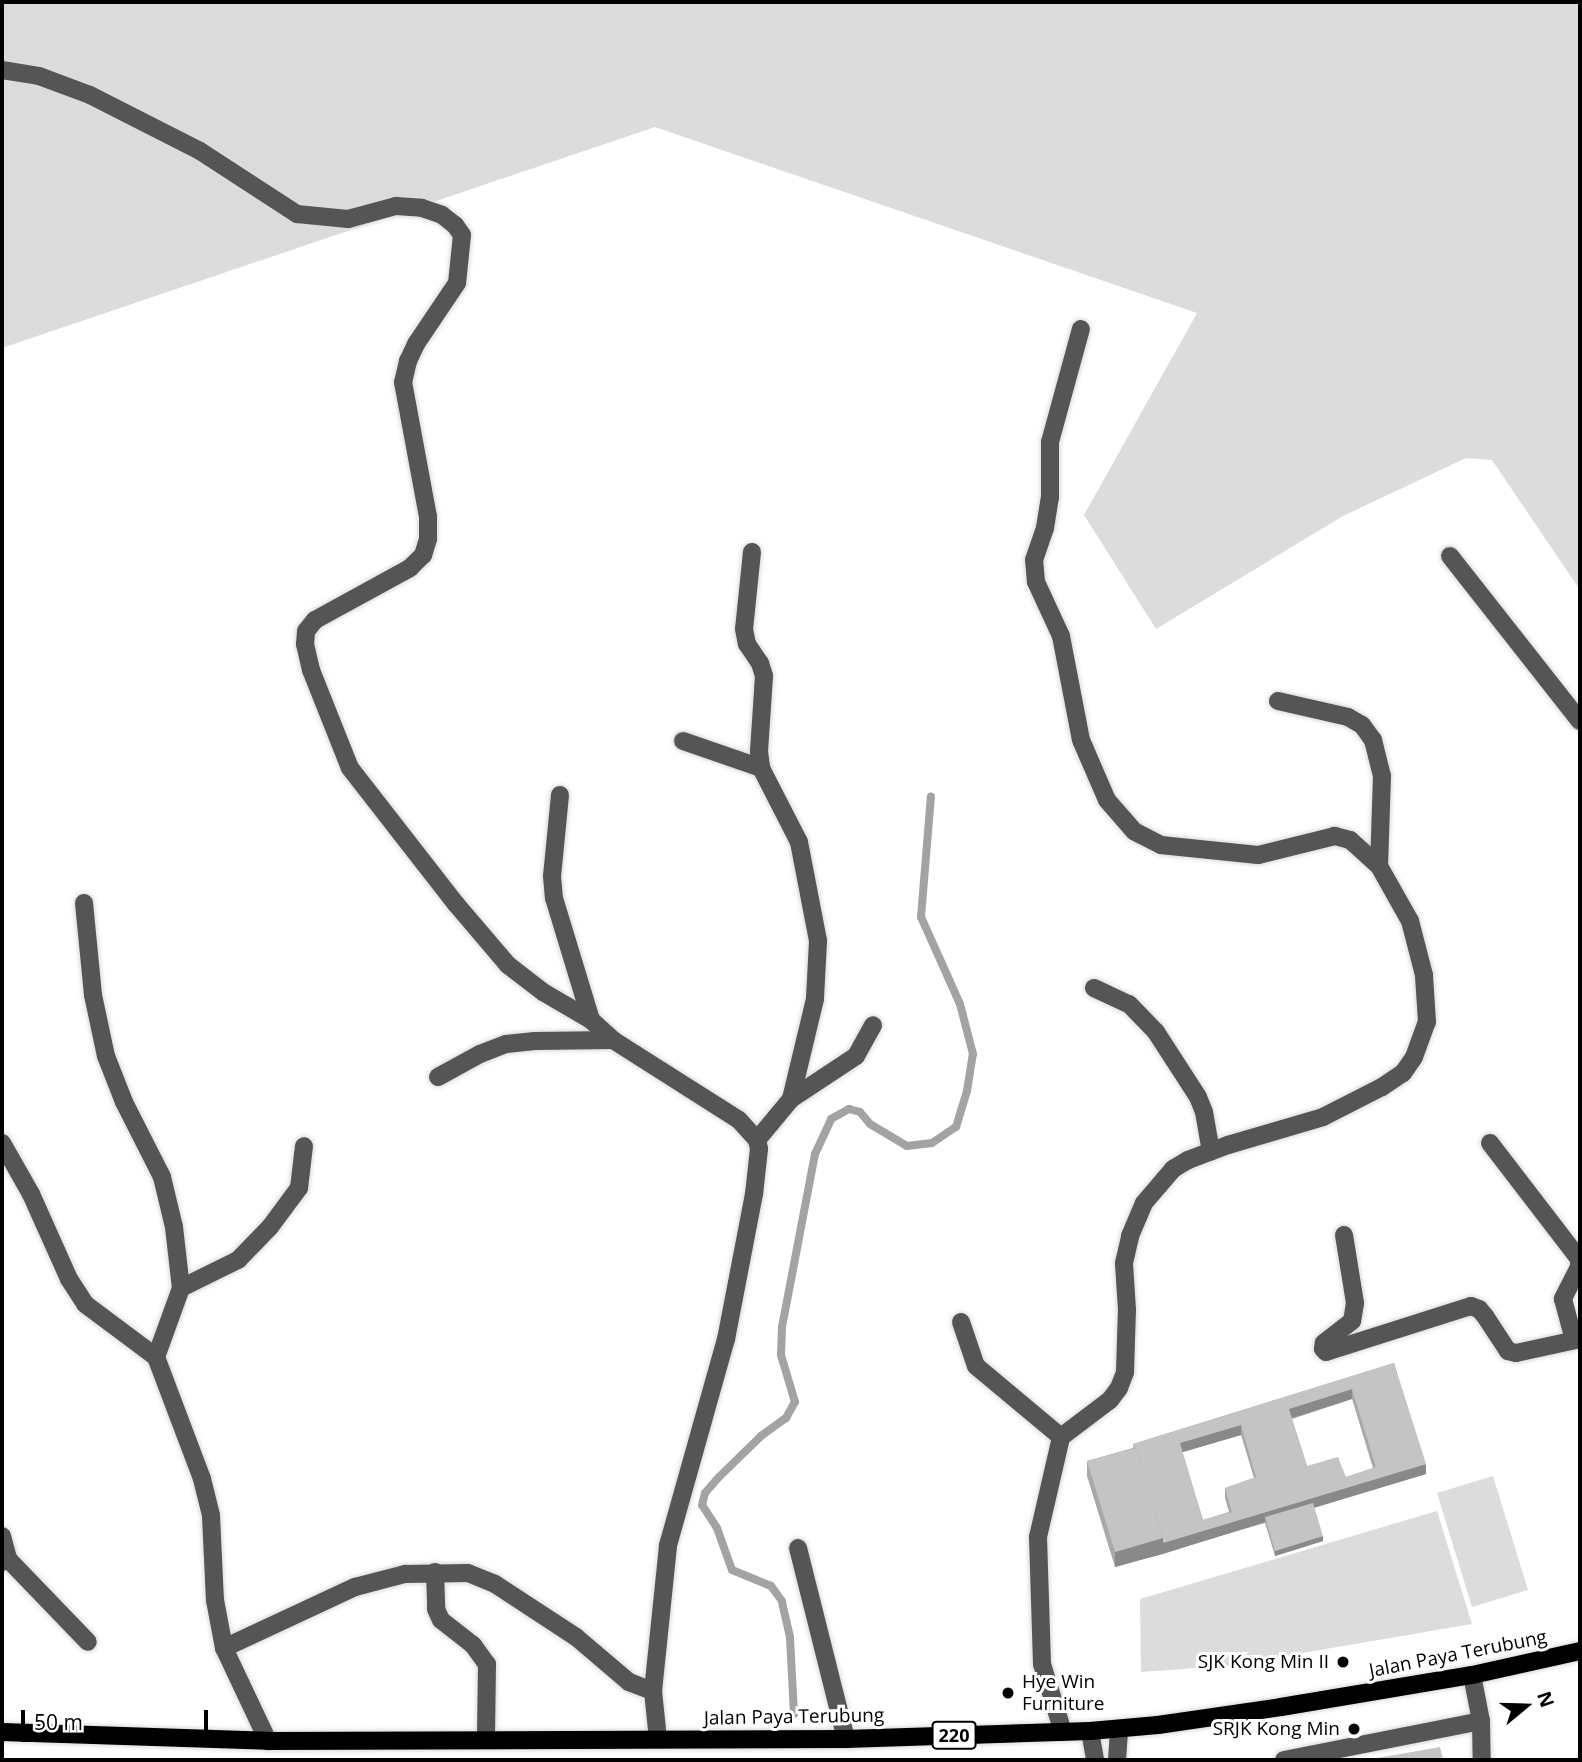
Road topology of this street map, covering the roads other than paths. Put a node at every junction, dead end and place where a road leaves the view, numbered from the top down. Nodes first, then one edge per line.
1 (2, 70) edge
2 (1081, 329) dead end
3 (752, 552) dead end
4 (1450, 556) dead end
5 (1278, 701) dead end
6 (1580, 721) edge
7 (683, 741) dead end
8 (761, 768) junction
9 (561, 795) dead end
10 (1379, 866) junction
11 (84, 903) dead end
12 (1094, 988) dead end
13 (591, 1020) junction
14 (873, 1025) dead end
15 (613, 1040) junction
16 (438, 1077) dead end
17 (792, 1099) junction
18 (757, 1140) junction
19 (2, 1143) edge
20 (1490, 1143) dead end
21 (304, 1146) dead end
22 (1211, 1150) junction
23 (1344, 1235) dead end
24 (181, 1288) junction
25 (961, 1322) dead end
26 (1577, 1339) edge
27 (156, 1357) junction
28 (1061, 1437) junction
29 (2, 1536) edge
30 (798, 1548) dead end
31 (5, 1560) edge
32 (435, 1572) junction
33 (88, 1642) dead end
34 (224, 1648) junction
35 (1580, 1651) edge
36 (1472, 1675) junction
37 (653, 1691) junction
38 (1480, 1721) junction
39 (1119, 1729) junction
40 (1090, 1731) junction
41 (2, 1732) edge
42 (1063, 1732) junction
43 (658, 1739) junction
44 (846, 1739) junction
45 (486, 1740) junction
46 (268, 1741) junction
47 (1095, 1760) edge
48 (1117, 1760) edge
49 (1284, 1760) edge
50 (1482, 1760) edge

1 - 13 street
2 - 10 street
3 - 8 street
4 - 6 street
5 - 10 street
7 - 8 street
8 - 17 street
9 - 13 street
10 - 22 street
11 - 24 street
12 - 22 street
13 - 15 street
14 - 17 street
15 - 16 street
15 - 18 street
17 - 18 street
18 - 37 street
19 - 27 street
20 - 26 street
21 - 24 street
22 - 28 street
23 - 26 street
24 - 27 street
25 - 28 street
27 - 34 street
28 - 42 street
29 - 31 street
30 - 44 street
31 - 33 street
32 - 34 street
32 - 37 street
32 - 45 street
34 - 46 street
35 - 36 main road, Jalan Paya Terubung / 220
36 - 38 street
36 - 39 main road, Jalan Paya Terubung / 220
37 - 43 street
38 - 49 street
38 - 50 street
39 - 40 main road, Jalan Paya Terubung / 220
39 - 48 street
40 - 42 main road, Jalan Paya Terubung / 220
40 - 47 street
41 - 46 main road, Jalan Paya Terubung / 220
42 - 44 main road, Jalan Paya Terubung / 220
43 - 44 main road, Jalan Paya Terubung / 220
43 - 45 main road, Jalan Paya Terubung / 220
45 - 46 main road, Jalan Paya Terubung / 220

